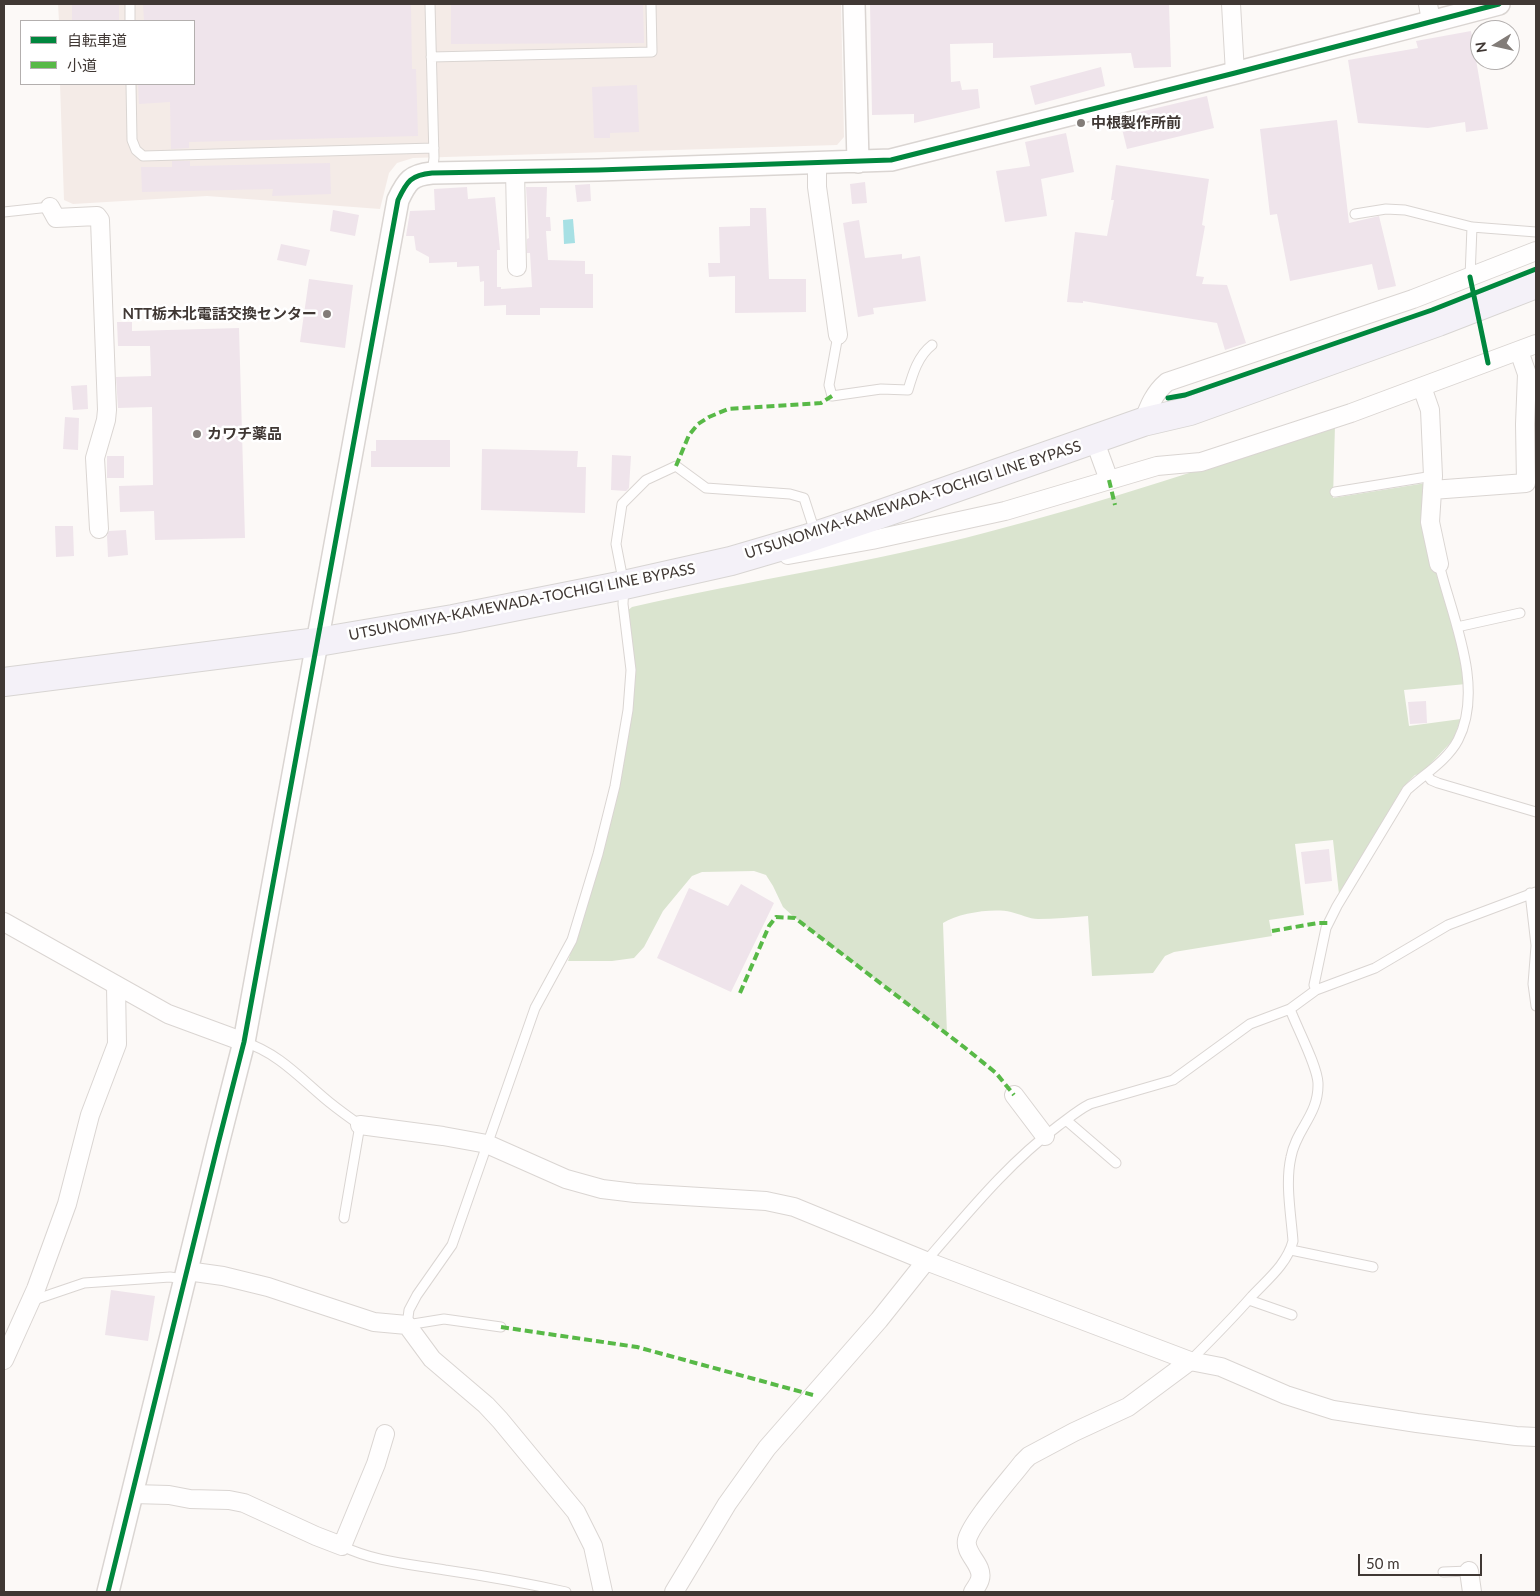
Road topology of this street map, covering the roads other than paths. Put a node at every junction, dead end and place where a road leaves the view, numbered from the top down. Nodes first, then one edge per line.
1 (130, 4) edge
2 (430, 4) edge
3 (651, 4) edge
4 (854, 4) edge
5 (1231, 4) edge
6 (1499, 4) edge
7 (1430, 13) edge
8 (130, 20) edge
9 (431, 57) junction
10 (1235, 73) junction
11 (131, 85) edge
12 (434, 148) junction
13 (858, 162) junction
14 (817, 163) junction
15 (515, 171) junction
16 (432, 173) junction
17 (50, 207) joint
18 (4, 212) edge
19 (1355, 214) dead end
20 (1472, 227) junction
21 (1536, 232) edge
22 (1536, 251) edge
23 (517, 267) dead end
24 (1470, 277) junction
25 (1536, 284) edge
26 (838, 336) joint
27 (1536, 344) edge
28 (932, 345) dead end
29 (1518, 351) junction
30 (1422, 387) junction
31 (1143, 422) junction
32 (1531, 424) edge
33 (1094, 439) junction
34 (1109, 480) junction
35 (1433, 483) junction
36 (1335, 492) dead end
37 (99, 529) dead end
38 (816, 536) junction
39 (730, 561) junction
40 (1439, 564) joint
41 (624, 585) junction
42 (1520, 613) dead end
43 (1457, 627) junction
44 (318, 642) junction
45 (4, 682) edge
46 (1427, 775) junction
47 (1536, 812) edge
48 (1533, 893) edge
49 (4, 922) edge
50 (1536, 946) edge
51 (116, 986) junction
52 (1316, 990) junction
53 (1536, 1006) edge
54 (1290, 1008) junction
55 (244, 1042) junction
56 (1014, 1095) dead end
57 (1066, 1120) junction
58 (360, 1126) junction
59 (1045, 1136) junction
60 (487, 1144) junction
61 (1116, 1163) dead end
62 (344, 1218) dead end
63 (1291, 1250) junction
64 (926, 1261) junction
65 (1372, 1267) dead end
66 (186, 1275) junction
67 (1249, 1300) junction
68 (30, 1301) junction
69 (1292, 1316) dead end
70 (407, 1324) junction
71 (501, 1327) dead end
72 (4, 1360) edge
73 (1190, 1361) junction
74 (385, 1434) dead end
75 (1536, 1437) edge
76 (133, 1494) junction
77 (342, 1546) junction
78 (1469, 1571) joint
79 (1443, 1572) dead end
80 (108, 1592) edge
81 (566, 1592) edge
82 (603, 1592) edge
83 (674, 1592) edge
84 (973, 1592) edge
85 (1472, 1592) edge

1 - 8 lane
2 - 9 lane
3 - 9 lane
4 - 13 street
5 - 10 street
6 - 7 street
7 - 10 street
9 - 12 lane
10 - 13 street
11 - 12 lane
12 - 16 lane
13 - 14 street
14 - 15 street
14 - 26 street
15 - 16 street
15 - 23 street
16 - 44 street
17 - 18 lane
17 - 37 street
19 - 20 lane
20 - 21 lane
20 - 24 lane
22 - 24 street
24 - 31 street
25 - 31 main road, UTSUNOMIYA-KAMEWADA-TOCHIGI LINE BYPASS
26 - 28 lane
27 - 29 street
29 - 30 street
29 - 32 street
30 - 34 street
30 - 35 street
31 - 33 main road, UTSUNOMIYA-KAMEWADA-TOCHIGI LINE BYPASS
32 - 35 street
33 - 34 street
33 - 38 main road, UTSUNOMIYA-KAMEWADA-TOCHIGI LINE BYPASS
34 - 39 street
35 - 36 lane
35 - 40 street
38 - 39 main road, UTSUNOMIYA-KAMEWADA-TOCHIGI LINE BYPASS
38 - 41 lane
39 - 41 main road, UTSUNOMIYA-KAMEWADA-TOCHIGI LINE BYPASS
40 - 43 lane
41 - 44 main road, UTSUNOMIYA-KAMEWADA-TOCHIGI LINE BYPASS
41 - 60 lane
42 - 43 lane
43 - 46 lane
44 - 45 main road, UTSUNOMIYA-KAMEWADA-TOCHIGI LINE BYPASS
44 - 55 street
46 - 47 lane
46 - 52 lane
48 - 50 lane
48 - 52 lane
49 - 51 street
50 - 53 lane
51 - 55 street
51 - 68 street
52 - 54 lane
54 - 57 lane
54 - 63 lane
55 - 58 lane
55 - 66 street
56 - 59 street
57 - 59 lane
57 - 61 lane
58 - 60 street
58 - 62 lane
59 - 64 lane
60 - 64 street
60 - 70 lane
63 - 65 lane
63 - 67 lane
64 - 73 street
64 - 83 street
66 - 68 lane
66 - 70 street
66 - 76 street
67 - 69 lane
67 - 73 lane
68 - 72 street
70 - 71 lane
70 - 82 street
73 - 75 street
73 - 84 street
74 - 77 street
76 - 77 street
76 - 80 street
77 - 81 lane
78 - 79 lane
78 - 85 street

